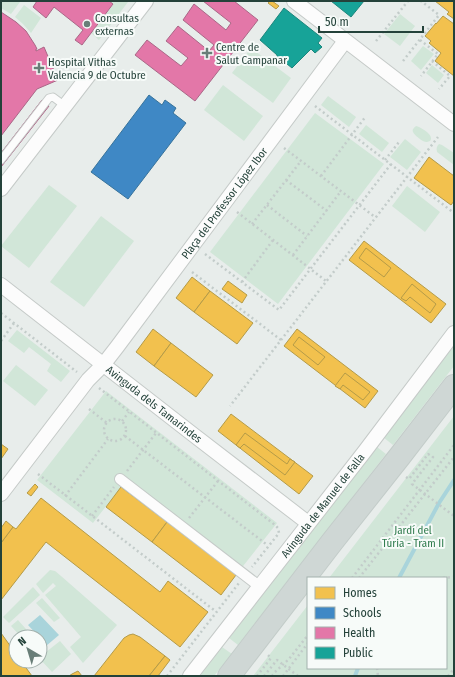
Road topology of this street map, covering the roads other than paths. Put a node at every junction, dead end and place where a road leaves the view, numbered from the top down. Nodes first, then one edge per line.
1 (146, 1) edge
2 (299, 3) edge
3 (345, 41) junction
4 (65, 106) junction
5 (454, 124) edge
6 (1, 160) edge
7 (2, 185) edge
8 (1, 285) edge
9 (454, 334) edge
10 (103, 365) junction
11 (454, 386) edge
12 (120, 479) dead end
13 (1, 494) edge
14 (308, 523) junction
15 (260, 586) junction
16 (190, 676) edge
17 (229, 676) edge

1 - 4 street
2 - 3 street
3 - 5 street
3 - 10 street, Plaça del Professor López Ibor
4 - 6 lane
4 - 7 street
8 - 10 street, Avinguda dels Tamarindes
9 - 14 street, Avinguda de Manuel de Falla
10 - 13 street, Plaça del Professor López Ibor
10 - 14 street, Avinguda dels Tamarindes
11 - 17 main road
12 - 15 street
14 - 15 street, Avinguda de Manuel de Falla
15 - 16 street, Avinguda de Manuel de Falla

